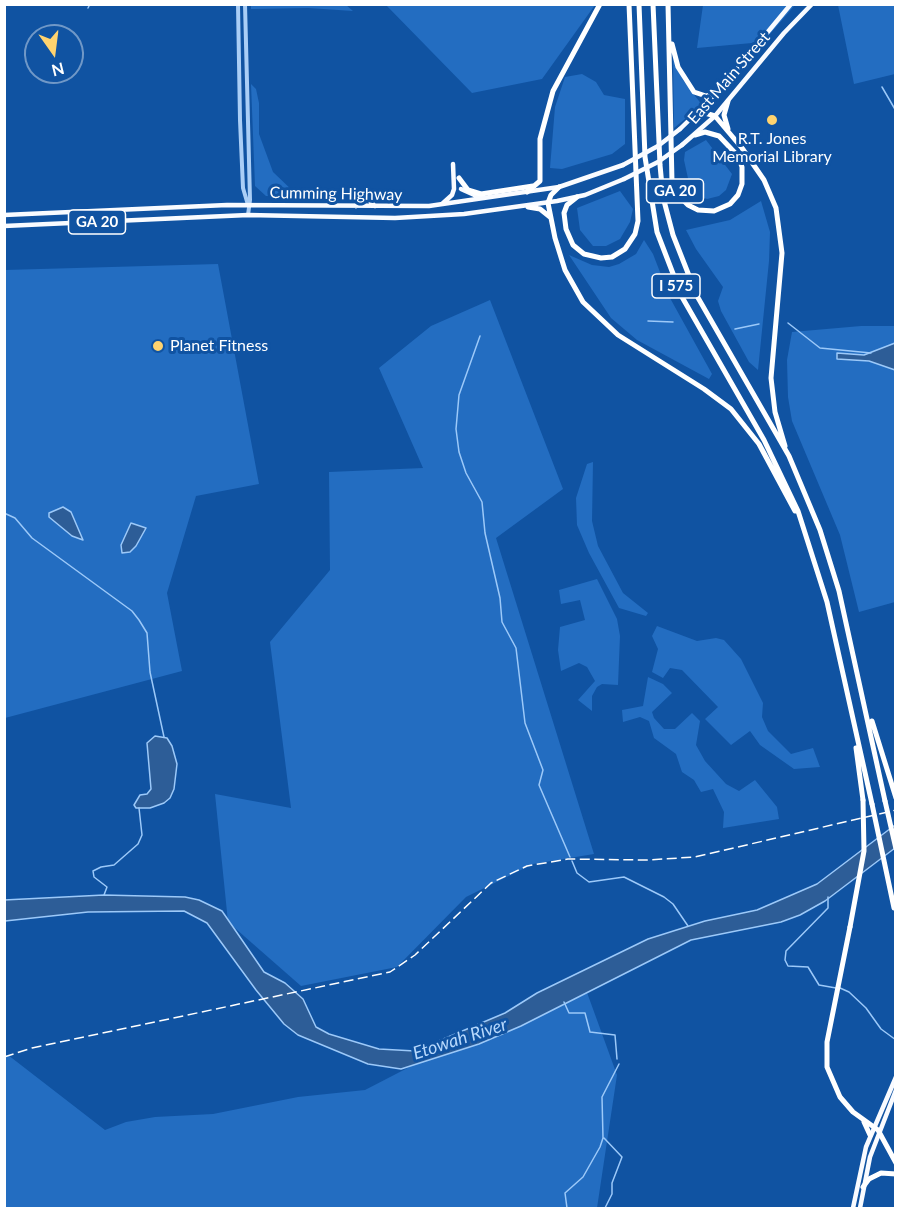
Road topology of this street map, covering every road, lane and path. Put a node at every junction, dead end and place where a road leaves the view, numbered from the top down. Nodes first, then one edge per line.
1 (238, 4) edge
2 (245, 4) edge
3 (600, 4) edge
4 (628, 4) edge
5 (639, 4) edge
6 (653, 4) edge
7 (668, 4) edge
8 (791, 4) edge
9 (812, 4) edge
10 (669, 21) junction
11 (718, 92) junction
12 (728, 101) junction
13 (695, 115) junction
14 (714, 116) junction
15 (695, 135) junction
16 (732, 136) junction
17 (658, 146) joint
18 (241, 150) junction
19 (540, 157) junction
20 (248, 159) junction
21 (658, 162) joint
22 (453, 164) dead end
23 (459, 178) dead end
24 (560, 187) junction
25 (461, 189) dead end
26 (527, 192) junction
27 (577, 197) junction
28 (483, 199) junction
29 (548, 203) junction
30 (248, 205) junction
31 (441, 205) junction
32 (354, 207) junction
33 (528, 207) junction
34 (388, 208) junction
35 (4, 215) edge
36 (248, 215) junction
37 (551, 219) junction
38 (4, 226) edge
39 (789, 456) junction
40 (808, 539) junction
41 (851, 641) junction
42 (853, 720) junction
43 (894, 796) edge
44 (896, 849) edge
45 (895, 910) edge
46 (896, 1077) edge
47 (896, 1090) edge
48 (861, 1119) junction
49 (876, 1128) junction
50 (870, 1135) junction
51 (896, 1163) edge
52 (896, 1174) edge
53 (863, 1187) junction
54 (854, 1209) edge
55 (860, 1209) edge

1 - 18 street
2 - 20 street
3 - 19 highway
4 - 27 highway
5 - 40 highway, I 575
6 - 39 highway, I 575
7 - 10 highway, GA 20
8 - 11 main road, East Main Street
9 - 12 main road, East Main Street
10 - 11 highway
10 - 15 highway, GA 20
11 - 13 main road, East Main Street
12 - 14 main road, East Main Street
12 - 16 highway
13 - 14 highway
13 - 17 main road, East Main Street, bridge
14 - 15 main road, East Main Street
14 - 16 highway
15 - 21 main road, East Main Street / GA 20, bridge
16 - 39 highway
17 - 24 main road, Cumming Highway, bridge
18 - 20 street
18 - 30 street
19 - 23 highway
19 - 26 highway
20 - 30 street
21 - 27 main road, Cumming Highway / GA 20, bridge
22 - 31 main road
24 - 26 main road, Cumming Highway
24 - 29 highway
25 - 28 main road
26 - 28 main road, Cumming Highway / GA 20
27 - 29 main road, Cumming Highway / GA 20
28 - 31 main road, Cumming Highway / GA 20
29 - 33 main road, Cumming Highway / GA 20
29 - 37 highway
30 - 32 main road, Cumming Highway / GA 20
30 - 35 main road, Cumming Highway / GA 20
30 - 36 street
31 - 34 main road, Cumming Highway / GA 20
32 - 34 main road, Cumming Highway / GA 20
32 - 34 main road
33 - 36 main road, Cumming Highway / GA 20
33 - 37 highway
36 - 38 main road, Cumming Highway / GA 20
37 - 40 highway
39 - 41 highway, I 575
40 - 42 highway, I 575
41 - 43 highway
41 - 44 highway, I 575, bridge
42 - 45 highway, I 575, bridge
42 - 48 highway, bridge
46 - 49 main road
47 - 49 main road
48 - 49 highway
48 - 50 highway
49 - 50 main road
49 - 51 highway
49 - 53 main road
50 - 54 main road
52 - 53 highway
53 - 55 main road

